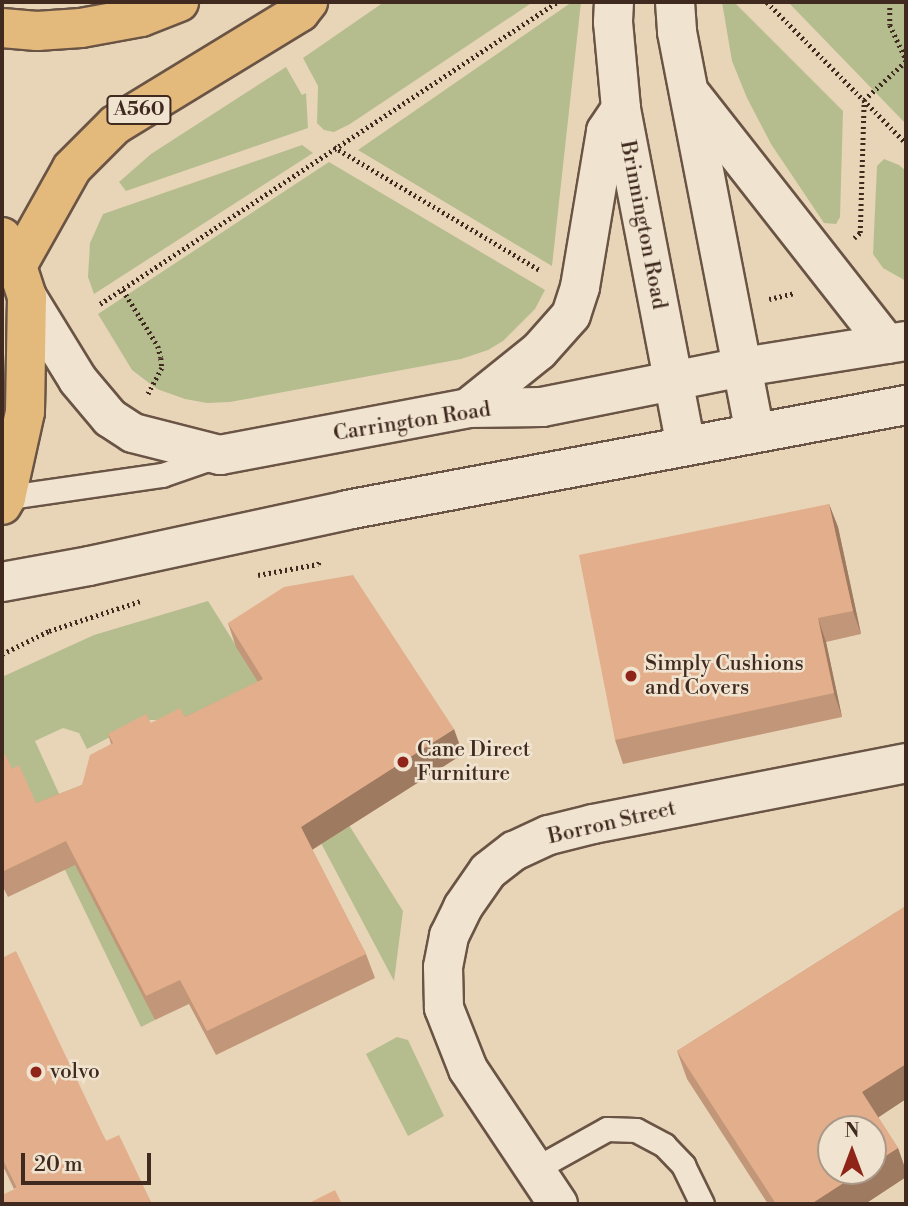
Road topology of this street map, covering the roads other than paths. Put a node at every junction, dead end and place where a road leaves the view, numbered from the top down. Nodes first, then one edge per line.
1 (179, 2) edge
2 (308, 2) edge
3 (614, 2) edge
4 (676, 2) edge
5 (2, 28) edge
6 (688, 90) junction
7 (621, 109) junction
8 (15, 267) edge
9 (897, 343) edge
10 (743, 367) junction
11 (674, 381) junction
12 (906, 405) edge
13 (468, 408) junction
14 (755, 432) junction
15 (686, 446) junction
16 (220, 455) junction
17 (3, 501) edge
18 (2, 582) edge
19 (906, 762) edge
20 (535, 1169) junction
21 (558, 1204) edge
22 (702, 1204) edge

1 - 5 main road
2 - 8 main road, A560
3 - 7 street, Brinnington Road
4 - 6 street
6 - 9 street
6 - 10 street
7 - 11 street, Brinnington Road
7 - 13 street
8 - 16 street, Carrington Road
8 - 17 main road
9 - 10 street, Carrington Road
10 - 11 street, Carrington Road
10 - 14 street
11 - 13 street, Carrington Road
11 - 15 street, Brinnington Road
12 - 14 street
13 - 16 street, Carrington Road
14 - 15 street
15 - 18 street
16 - 17 lane
19 - 20 street, Borron Street
20 - 21 street, Borron Street
20 - 22 lane

